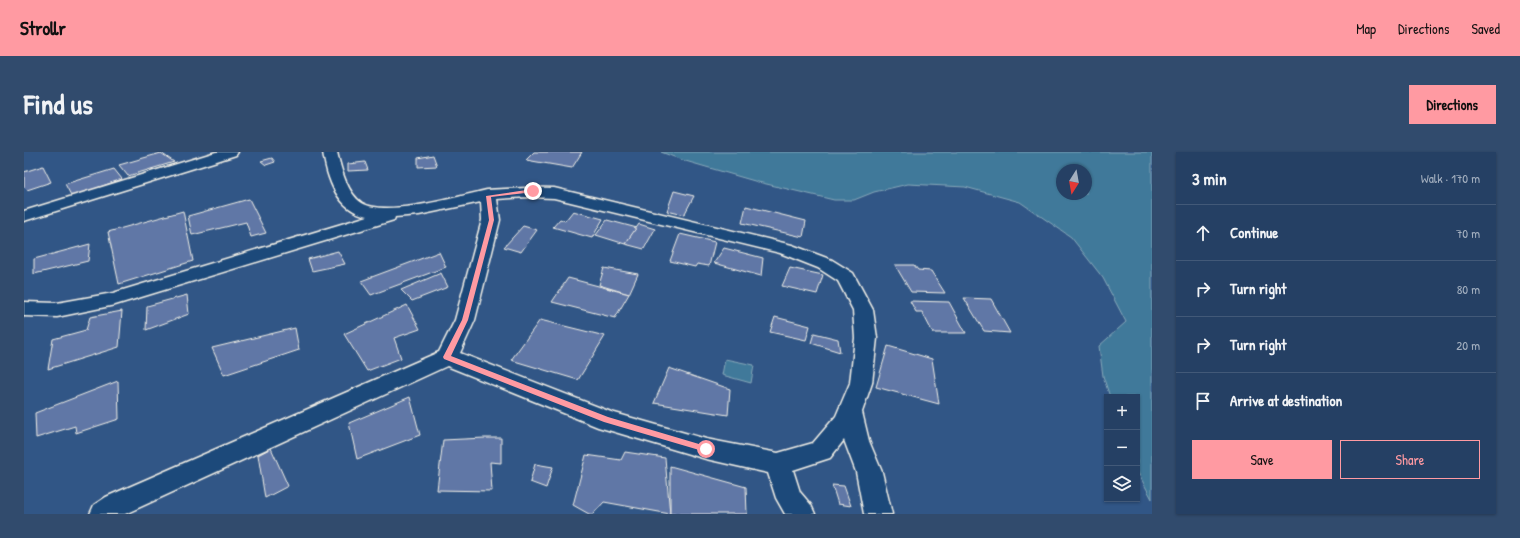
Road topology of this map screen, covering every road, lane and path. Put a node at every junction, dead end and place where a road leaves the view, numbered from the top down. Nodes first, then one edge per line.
1 (231, 152) edge
2 (330, 152) edge
3 (488, 196) junction
4 (399, 213) junction
5 (24, 216) edge
6 (24, 309) edge
7 (447, 357) junction
8 (850, 412) junction
9 (778, 464) junction
10 (104, 514) edge
11 (801, 514) edge
12 (878, 514) edge

1 - 5 street
2 - 4 street
3 - 4 street
3 - 7 street
3 - 8 street
4 - 6 street
7 - 9 street
7 - 10 street
8 - 9 street
8 - 12 street
9 - 11 street

